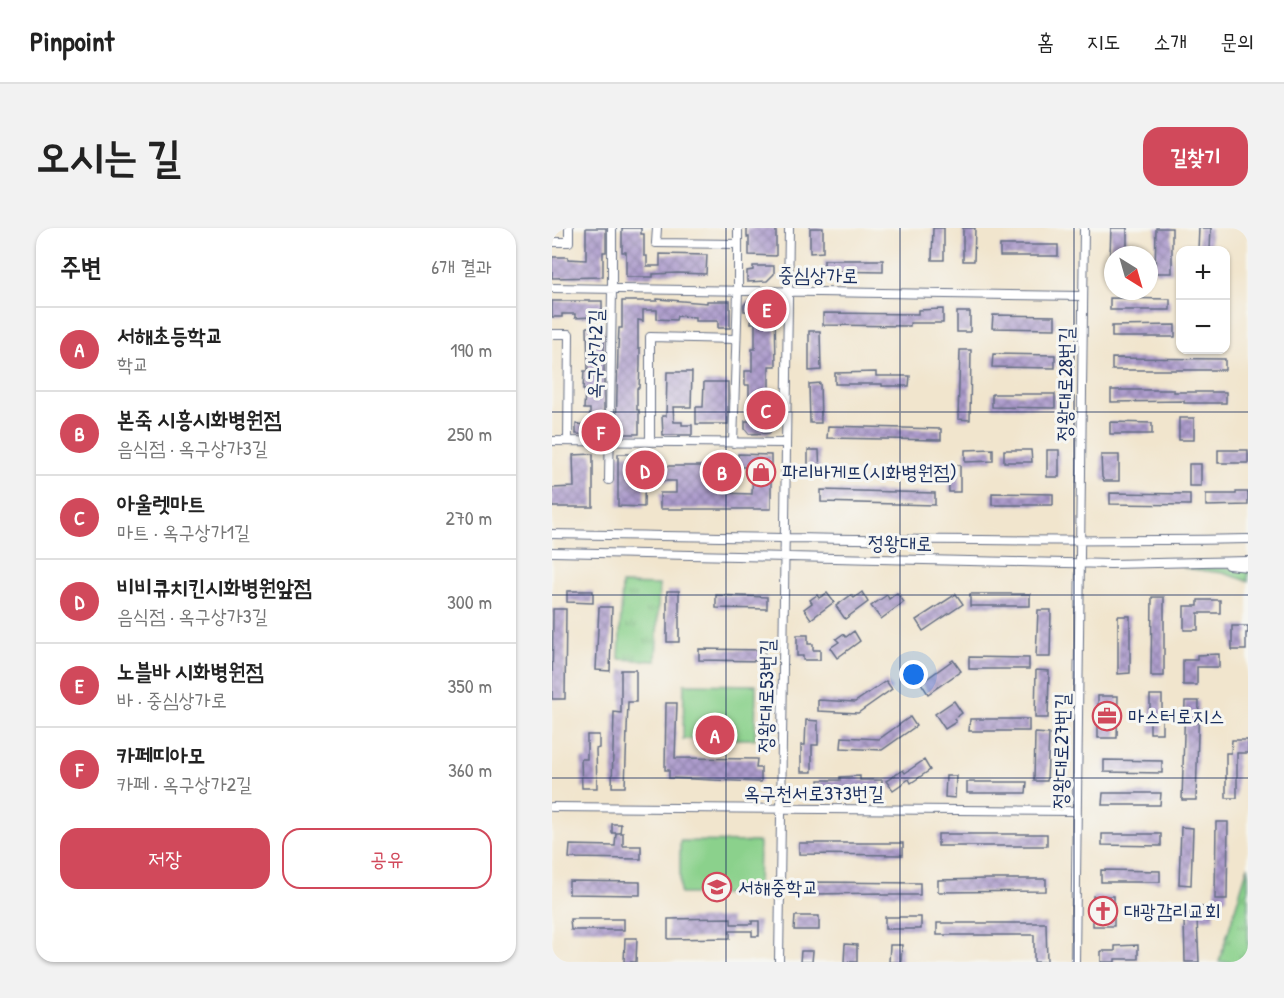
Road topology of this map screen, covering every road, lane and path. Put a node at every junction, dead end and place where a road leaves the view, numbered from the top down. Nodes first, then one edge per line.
1 (569, 228) edge
2 (612, 228) edge
3 (657, 228) edge
4 (738, 228) edge
5 (789, 228) edge
6 (1084, 228) edge
7 (552, 242) edge
8 (738, 244) junction
9 (552, 288) edge
10 (612, 289) junction
11 (738, 291) junction
12 (788, 291) junction
13 (1083, 296) junction
14 (552, 334) edge
15 (736, 339) junction
16 (552, 441) edge
17 (568, 441) junction
18 (610, 442) junction
19 (650, 442) junction
20 (733, 443) junction
21 (786, 443) junction
22 (609, 480) dead end
23 (552, 534) edge
24 (785, 538) junction
25 (1248, 539) edge
26 (1080, 541) junction
27 (552, 552) edge
28 (784, 557) junction
29 (1248, 561) edge
30 (1206, 562) junction
31 (1080, 563) junction
32 (1248, 567) edge
33 (552, 807) edge
34 (781, 809) junction
35 (1076, 811) junction
36 (779, 962) edge
37 (1074, 962) edge

1 - 7 street
2 - 10 street, 옥구상가2길
3 - 8 street
4 - 8 street
5 - 12 street, 정왕대로53번길
6 - 13 street, 정왕대로28번길
8 - 11 street
9 - 10 street, 중심상가로
10 - 11 street, 중심상가로
10 - 18 street, 옥구상가2길
11 - 12 street, 중심상가로
11 - 15 street
12 - 13 street, 중심상가로
12 - 21 street, 정왕대로53번길
13 - 26 street, 정왕대로28번길
14 - 17 street
15 - 19 street
15 - 20 street
16 - 17 street
17 - 18 street
18 - 19 street
18 - 22 street, 옥구상가2길
19 - 20 street
20 - 21 street
21 - 24 street, 정왕대로53번길
23 - 24 street, 정왕대로
24 - 26 street, 정왕대로
24 - 28 street, 정왕대로53번길
25 - 26 street, 정왕대로
26 - 31 street, 정왕대로27번길
27 - 28 street, 정왕대로
28 - 31 street, 정왕대로
28 - 34 street, 정왕대로53번길
29 - 30 street, 정왕대로
30 - 31 street, 정왕대로
30 - 32 street
31 - 35 street, 정왕대로27번길
33 - 34 street, 옥구천서로373번길
34 - 35 street, 옥구천서로373번길
34 - 36 street, 정왕대로53번길
35 - 37 street, 정왕대로27번길

